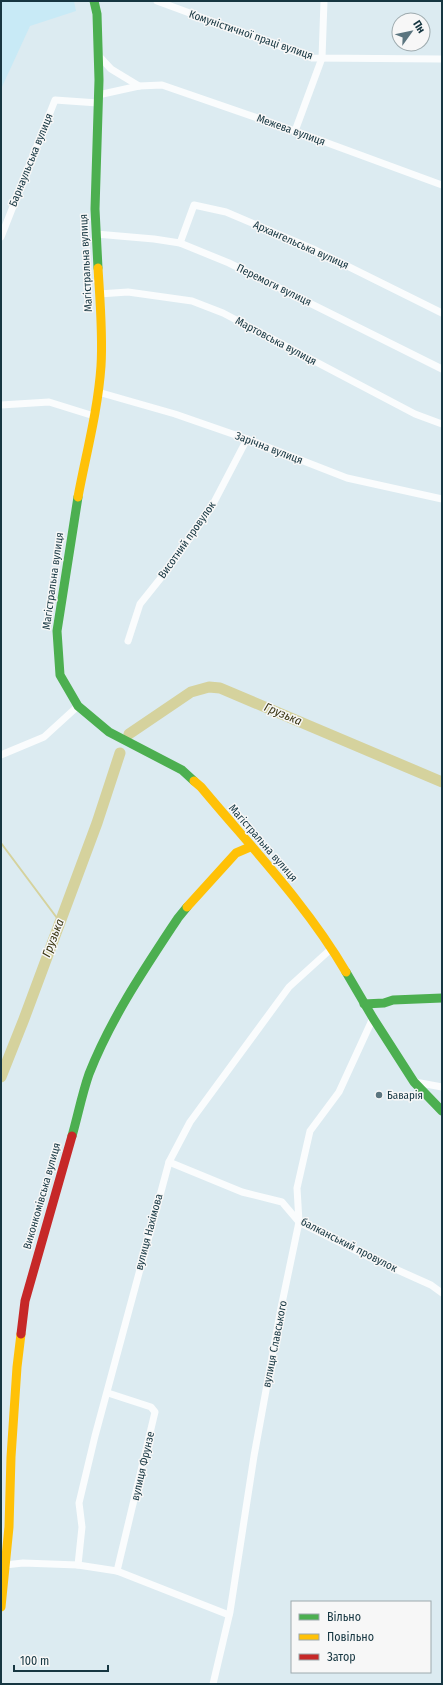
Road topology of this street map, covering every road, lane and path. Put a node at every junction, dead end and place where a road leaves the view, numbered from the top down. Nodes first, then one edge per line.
1 (94, 1) edge
2 (157, 1) edge
3 (324, 1) edge
4 (98, 55) junction
5 (322, 58) junction
6 (442, 59) edge
7 (139, 86) junction
8 (98, 99) junction
9 (295, 131) junction
10 (442, 185) edge
11 (96, 234) junction
12 (1, 237) edge
13 (180, 243) junction
14 (99, 294) junction
15 (442, 313) edge
16 (442, 369) edge
17 (98, 392) junction
18 (1, 405) edge
19 (94, 416) junction
20 (442, 424) edge
21 (247, 439) junction
22 (442, 498) edge
23 (128, 641) dead end
24 (78, 706) junction
25 (1, 755) edge
26 (250, 847) junction
27 (332, 948) junction
28 (442, 998) edge
29 (384, 1003) junction
30 (364, 1004) junction
31 (373, 1018) junction
32 (414, 1082) junction
33 (442, 1087) edge
34 (442, 1110) edge
35 (169, 1162) junction
36 (299, 1222) junction
37 (442, 1293) edge
38 (108, 1392) junction
39 (5, 1565) junction
40 (78, 1565) junction
41 (117, 1571) junction
42 (1, 1607) edge
43 (229, 1615) junction
44 (213, 1684) edge

1 - 4 main road, Магістральна вулиця
2 - 5 street, Комуністичної праці вулиця
3 - 5 street
4 - 7 street
4 - 8 main road, Магістральна вулиця
5 - 6 street, Комуністичної праці вулиця
5 - 9 street
7 - 8 street, Межева вулиця
7 - 9 street, Межева вулиця
8 - 11 main road, Магістральна вулиця
8 - 12 street, Барнаульська вулиця
9 - 10 street, Межева вулиця
11 - 13 street, Перемоги вулиця
11 - 14 main road, Магістральна вулиця
13 - 15 street, Архангельська вулиця
13 - 16 street, Перемоги вулиця
14 - 17 main road, Магістральна вулиця
14 - 20 street, Мартовська вулиця
17 - 19 main road, Магістральна вулиця
17 - 21 street, Зарічна вулиця
18 - 19 street
19 - 24 main road, Магістральна вулиця
21 - 22 street, Зарічна вулиця
21 - 23 street, Висотний провулок
24 - 25 street
24 - 26 main road, Магістральна вулиця
26 - 27 main road, Магістральна вулиця
26 - 39 main road, Виконкомівська вулиця
27 - 30 main road, Магістральна вулиця
27 - 35 street, вулиця Нахімова
28 - 29 main road
29 - 30 main road
29 - 31 main road
30 - 31 main road, Магістральна вулиця
31 - 32 main road, Магістральна вулиця
31 - 36 street, вулиця Славського
32 - 33 street
32 - 34 main road, Магістральна вулиця
35 - 36 street, балканський провулок
35 - 38 street, вулиця Нахімова
36 - 37 street, балканський провулок
36 - 43 street, вулиця Славського
38 - 40 street, вулиця Нахімова
38 - 41 street, вулиця Фрунзе
39 - 40 street
39 - 42 main road, Виконкомівська вулиця
40 - 41 street
41 - 43 street
43 - 44 street, вулиця Славського

